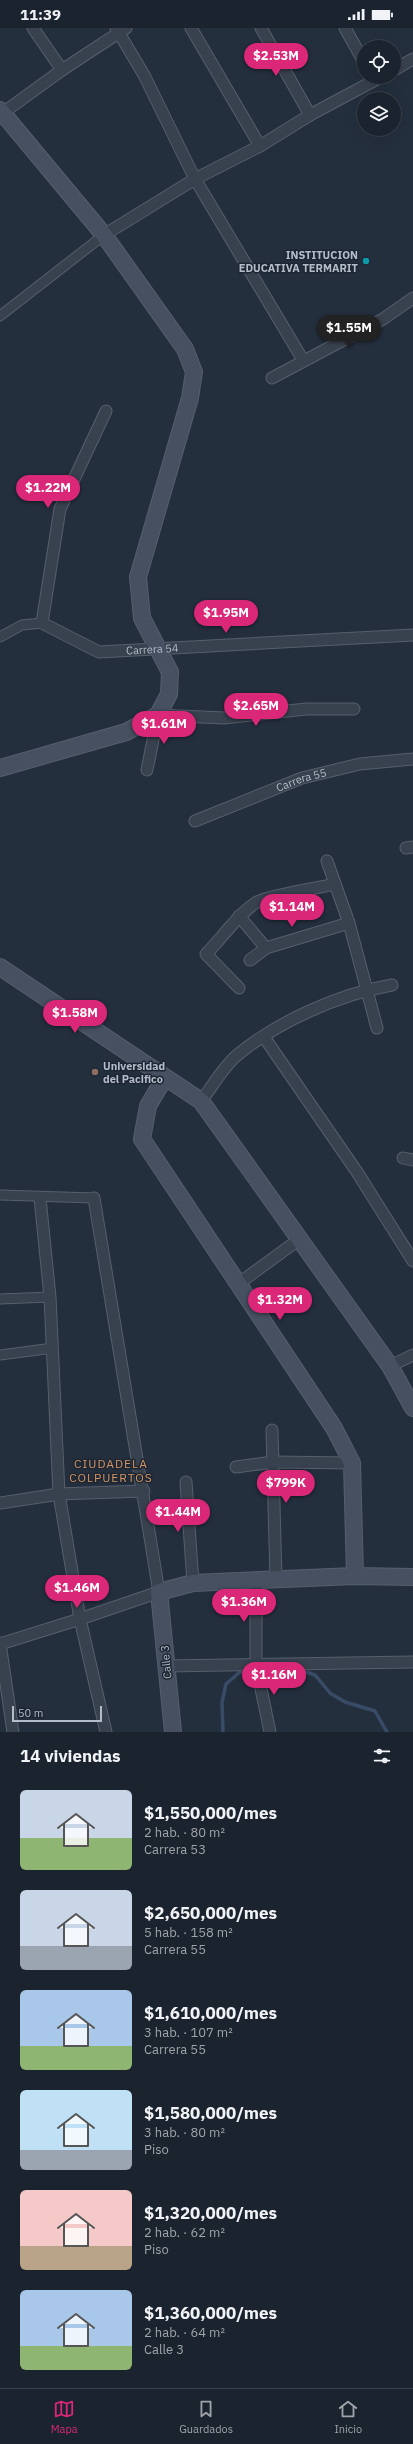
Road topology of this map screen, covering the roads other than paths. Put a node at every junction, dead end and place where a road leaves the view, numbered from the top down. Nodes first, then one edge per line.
1 (33, 28) edge
2 (191, 28) edge
3 (261, 28) edge
4 (345, 28) edge
5 (120, 29) edge
6 (357, 49) edge
7 (412, 61) edge
8 (401, 66) edge
9 (62, 70) junction
10 (365, 84) edge
11 (1, 113) edge
12 (310, 115) junction
13 (260, 146) junction
14 (195, 179) junction
15 (104, 235) junction
16 (413, 298) edge
17 (0, 316) edge
18 (303, 360) junction
19 (272, 378) dead end
20 (106, 412) dead end
21 (42, 623) junction
22 (413, 635) edge
23 (0, 637) edge
24 (157, 649) junction
25 (354, 709) dead end
26 (158, 715) junction
27 (413, 759) edge
28 (0, 768) edge
29 (147, 770) dead end
30 (195, 821) dead end
31 (327, 861) dead end
32 (335, 884) junction
33 (239, 916) junction
34 (349, 923) junction
35 (266, 948) junction
36 (250, 960) dead end
37 (0, 967) edge
38 (392, 985) dead end
39 (239, 988) dead end
40 (367, 989) junction
41 (377, 1028) dead end
42 (264, 1037) junction
43 (166, 1077) junction
44 (201, 1101) junction
45 (0, 1195) edge
46 (40, 1198) junction
47 (94, 1198) joint
48 (301, 1238) junction
49 (413, 1261) edge
50 (238, 1284) junction
51 (50, 1297) junction
52 (0, 1299) edge
53 (53, 1348) junction
54 (0, 1355) edge
55 (413, 1355) edge
56 (390, 1366) junction
57 (413, 1408) edge
58 (272, 1430) dead end
59 (274, 1462) junction
60 (352, 1463) junction
61 (236, 1466) dead end
62 (186, 1482) dead end
63 (144, 1490) junction
64 (59, 1494) junction
65 (0, 1503) edge
66 (355, 1576) junction
67 (413, 1577) edge
68 (276, 1579) junction
69 (256, 1581) junction
70 (193, 1583) junction
71 (159, 1592) junction
72 (80, 1619) junction
73 (0, 1643) edge
74 (413, 1662) edge
75 (256, 1665) junction
76 (166, 1666) junction
77 (13, 1732) edge
78 (106, 1732) edge
79 (173, 1732) edge
80 (270, 1732) edge

1 - 9 street
2 - 13 street
3 - 12 street
4 - 6 street
5 - 9 street
5 - 14 street
7 - 8 street
9 - 11 street
10 - 12 street
11 - 15 main road
12 - 13 street
13 - 14 street
14 - 15 street
14 - 18 street
15 - 17 street
15 - 24 main road
16 - 18 street
18 - 19 street
20 - 21 street
21 - 23 street
21 - 24 street, Carrera 54
22 - 24 street, Carrera 54
24 - 26 main road
25 - 26 street
26 - 28 main road
26 - 29 street
27 - 30 street, Carrera 55
31 - 32 street
32 - 33 street
32 - 34 street
33 - 35 street
33 - 39 street
34 - 35 street
34 - 40 street
35 - 36 street
37 - 43 main road
38 - 40 street
40 - 41 street
40 - 42 street
42 - 44 street
42 - 49 street
43 - 44 main road
43 - 50 main road
44 - 48 main road
45 - 46 street
46 - 47 street
46 - 51 street
47 - 63 street
48 - 50 street
48 - 56 main road
50 - 60 main road
51 - 52 street
51 - 53 street
53 - 54 street
53 - 64 street
55 - 56 street
56 - 57 main road
58 - 59 street
59 - 60 street
59 - 61 street
59 - 68 street
60 - 66 main road
62 - 70 street
63 - 64 street
63 - 71 street
64 - 65 street
64 - 72 street
66 - 67 main road
66 - 68 main road
68 - 69 main road
69 - 70 main road
69 - 75 street
70 - 71 main road
71 - 72 street
71 - 76 main road, Calle 3
72 - 73 street
72 - 78 street
73 - 77 street
74 - 75 street
75 - 76 street
75 - 80 street
76 - 79 main road, Calle 3

